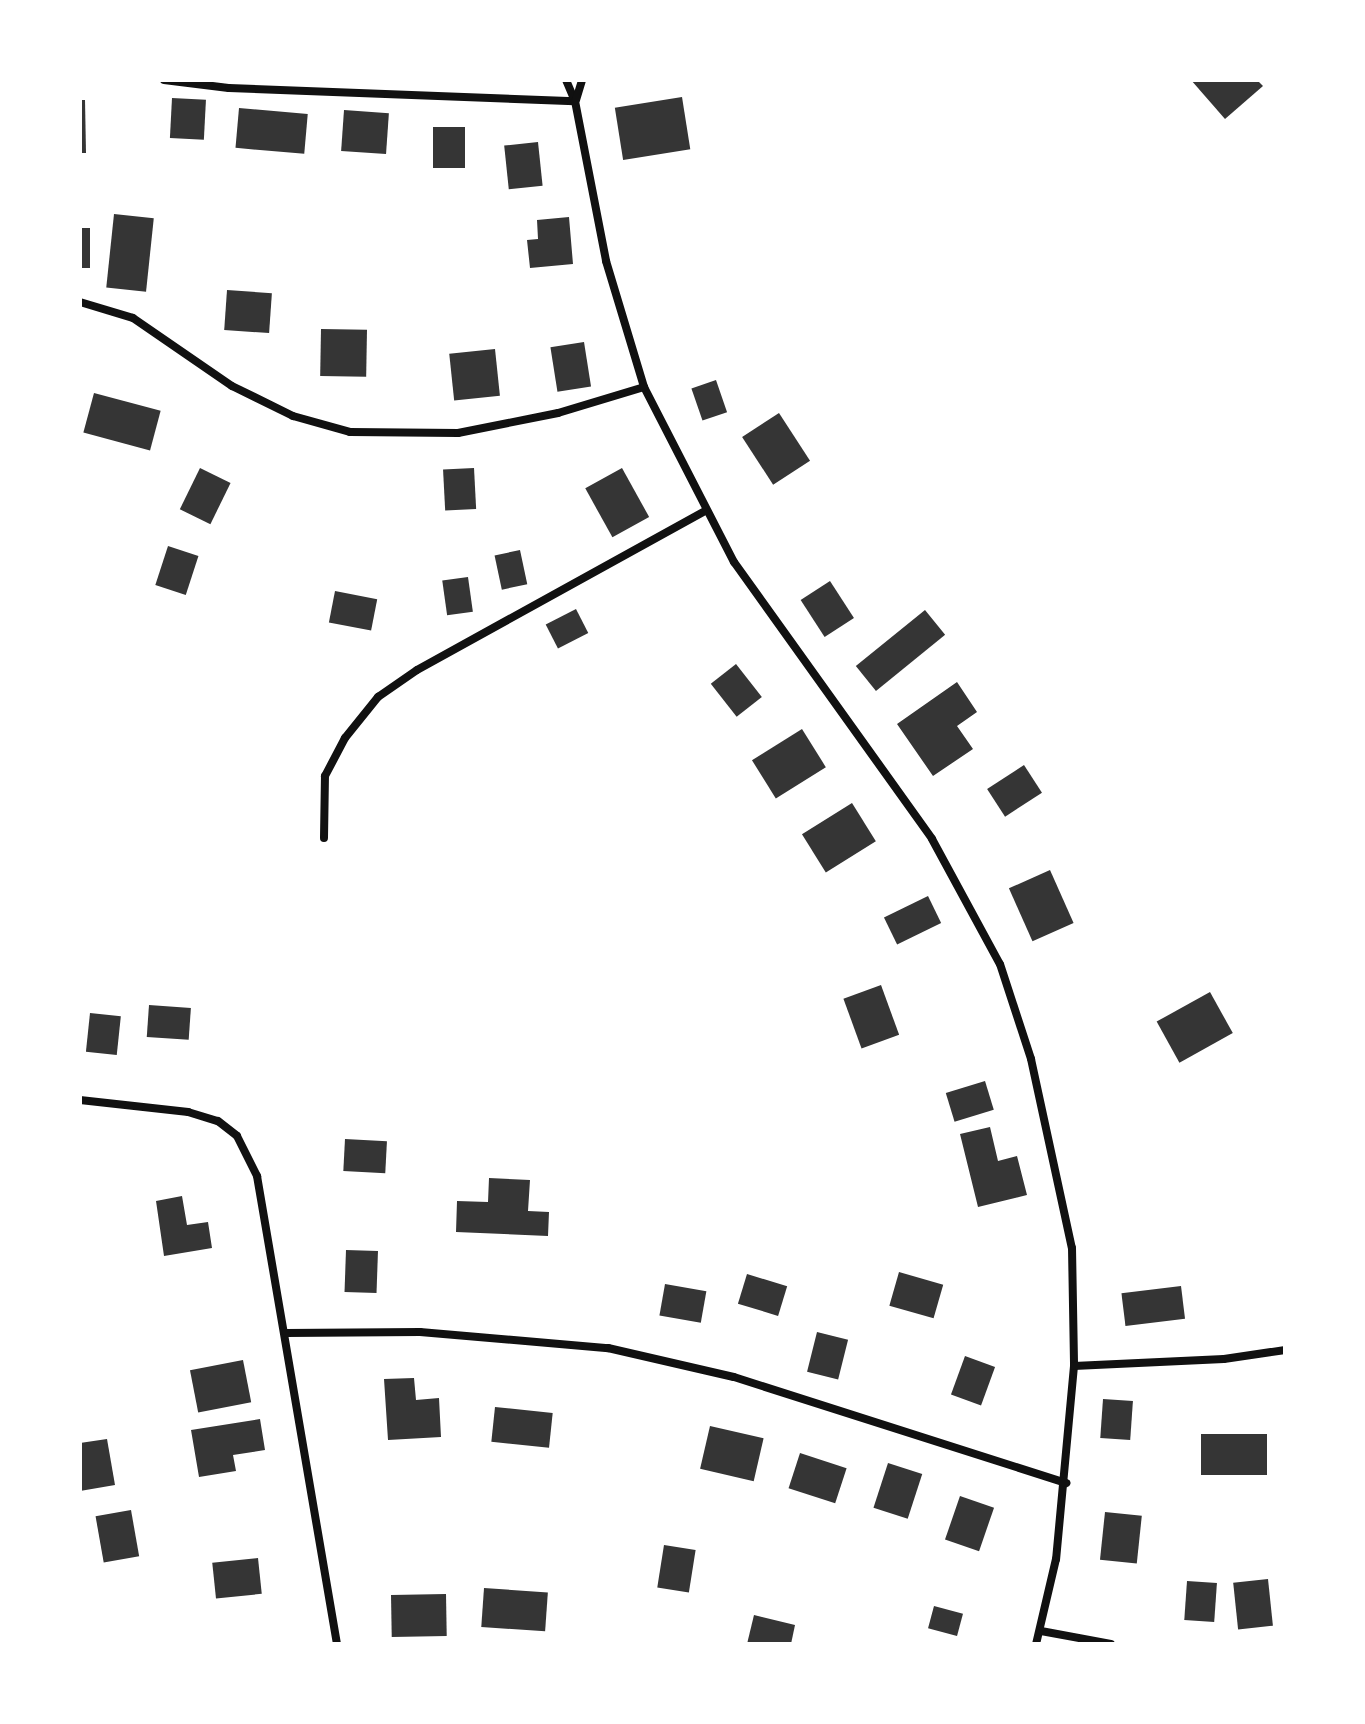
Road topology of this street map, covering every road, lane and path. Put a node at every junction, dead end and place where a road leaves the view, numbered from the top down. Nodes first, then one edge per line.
1 (164, 80) edge
2 (566, 80) edge
3 (582, 80) edge
4 (575, 101) junction
5 (80, 302) edge
6 (644, 387) junction
7 (705, 511) junction
8 (324, 838) dead end
9 (80, 1100) edge
10 (286, 1333) junction
11 (1285, 1350) edge
12 (1074, 1366) junction
13 (1066, 1483) junction
14 (1041, 1631) junction
15 (337, 1644) edge
16 (1036, 1644) edge
17 (1111, 1644) edge

1 - 4 street
2 - 4 street
3 - 4 street
4 - 6 street
5 - 6 street
6 - 7 street
7 - 8 street
7 - 12 street
9 - 10 street
10 - 13 street
10 - 15 street
11 - 12 street
12 - 13 street
13 - 14 street
14 - 16 street
14 - 17 street

